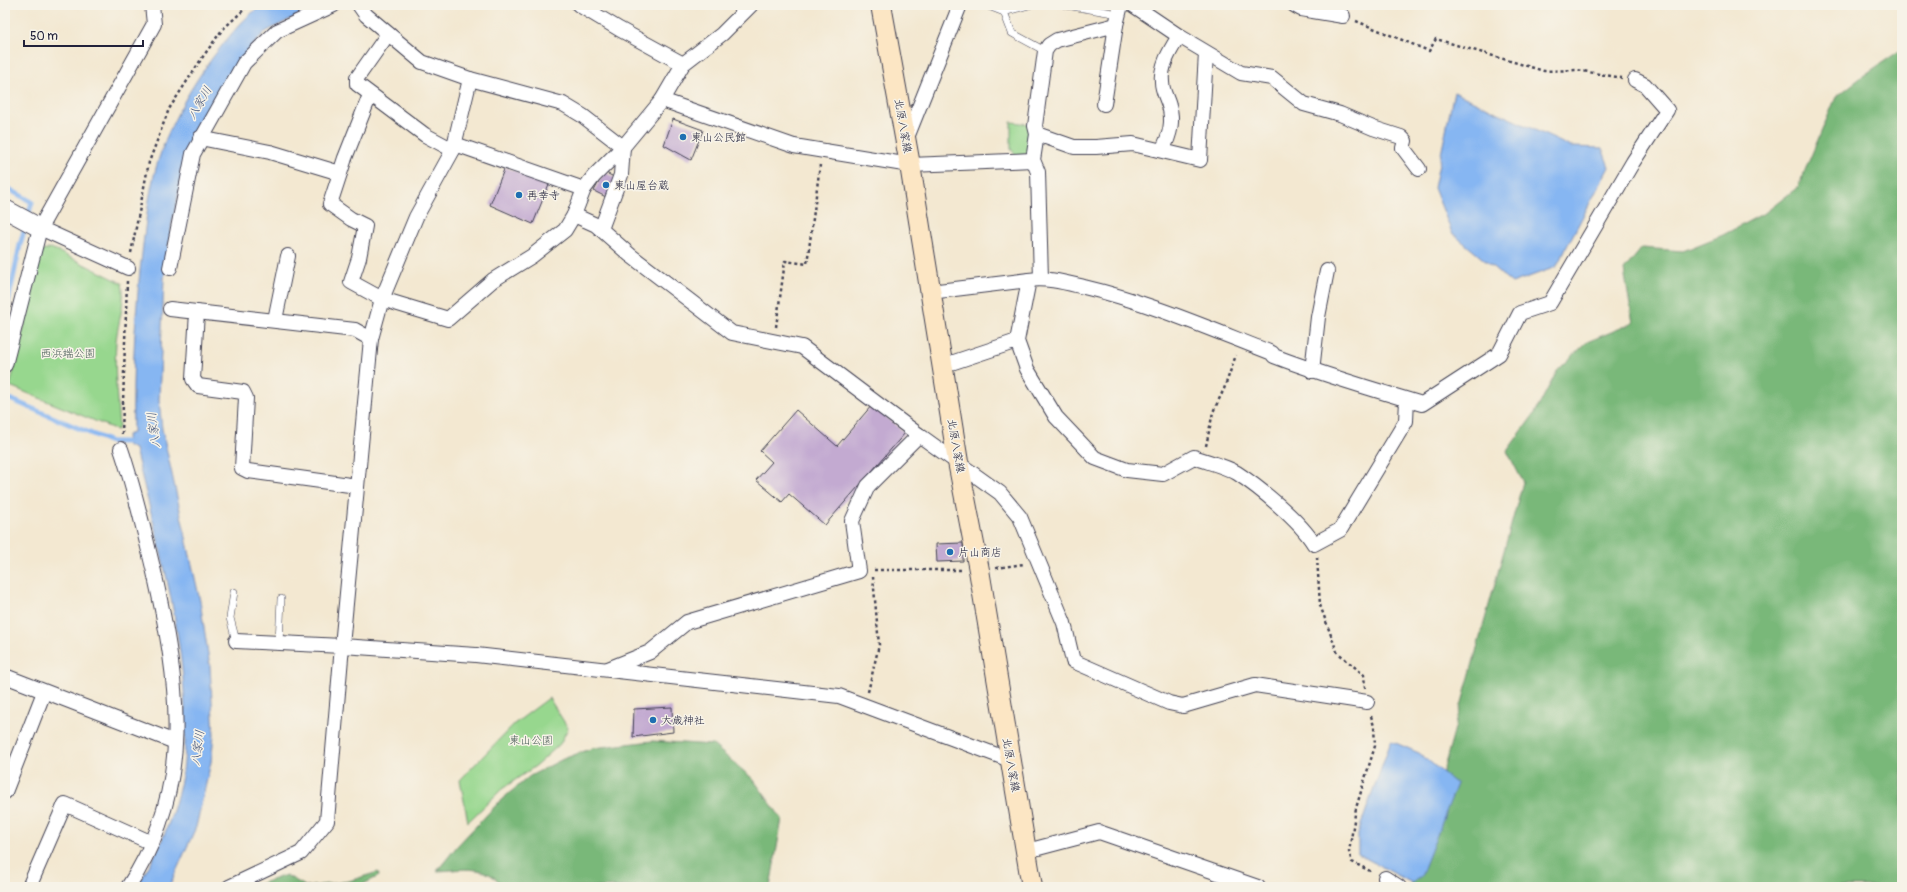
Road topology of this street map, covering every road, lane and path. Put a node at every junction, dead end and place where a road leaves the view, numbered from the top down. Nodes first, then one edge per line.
1 (152, 5) edge
2 (249, 5) edge
3 (334, 5) edge
4 (359, 5) edge
5 (579, 5) edge
6 (751, 5) edge
7 (881, 5) edge
8 (960, 5) edge
9 (986, 5) edge
10 (1029, 5) edge
11 (1066, 5) edge
12 (1133, 5) edge
13 (1294, 5) edge
14 (597, 10) edge
15 (1004, 12) junction
16 (1119, 14) edge
17 (1343, 16) joint
18 (388, 34) junction
19 (1179, 36) junction
20 (1045, 50) junction
21 (1206, 53) junction
22 (683, 64) junction
23 (470, 79) junction
24 (1636, 80) joint
25 (370, 95) junction
26 (662, 100) junction
27 (1104, 104) dead end
28 (1037, 134) junction
29 (200, 138) junction
30 (906, 141) junction
31 (454, 147) junction
32 (623, 147) junction
33 (1162, 150) junction
34 (822, 151) junction
35 (1033, 160) junction
36 (910, 165) junction
37 (1419, 169) dead end
38 (340, 173) junction
39 (584, 190) junction
40 (5, 209) edge
41 (574, 215) junction
42 (40, 228) junction
43 (601, 229) junction
44 (288, 256) dead end
45 (128, 268) junction
46 (170, 268) dead end
47 (1327, 271) dead end
48 (1035, 280) junction
49 (930, 292) junction
50 (382, 299) junction
51 (170, 309) dead end
52 (197, 312) junction
53 (275, 320) junction
54 (371, 338) junction
55 (774, 341) junction
56 (1017, 341) junction
57 (1241, 341) junction
58 (7, 344) edge
59 (5, 364) edge
60 (942, 366) junction
61 (1312, 371) junction
62 (1408, 400) junction
63 (122, 426) dead end
64 (919, 435) junction
65 (121, 449) dead end
66 (1203, 460) junction
67 (958, 462) junction
68 (357, 486) junction
69 (1314, 544) junction
70 (1039, 563) junction
71 (979, 570) junction
72 (234, 592) dead end
73 (281, 599) dead end
74 (236, 641) joint
75 (279, 643) junction
76 (342, 646) junction
77 (606, 669) junction
78 (5, 676) edge
79 (44, 692) junction
80 (1367, 702) junction
81 (865, 705) junction
82 (175, 742) junction
83 (1010, 760) junction
84 (5, 792) edge
85 (152, 843) junction
86 (1027, 851) junction
87 (1385, 878) joint
88 (29, 887) edge
89 (128, 887) edge
90 (229, 887) edge
91 (1032, 887) edge
92 (1258, 887) edge
93 (1399, 887) edge

1 - 42 street
2 - 45 path
3 - 29 street
4 - 18 street
5 - 14 street
6 - 22 street
7 - 30 main road, 北原八家線
8 - 30 street
9 - 15 lane
10 - 15 lane
11 - 16 lane
12 - 19 street
13 - 17 street
14 - 22 street
15 - 20 lane
16 - 20 street
16 - 27 street
17 - 24 path
18 - 23 street
18 - 25 street
19 - 21 street
19 - 33 street
20 - 28 street
21 - 33 street
21 - 37 street
22 - 26 street
23 - 31 street
23 - 32 street
24 - 62 street
25 - 31 street
25 - 38 street
26 - 32 street
26 - 34 street
28 - 33 street
28 - 35 street
29 - 38 street
29 - 46 street
30 - 36 main road, 北原八家線
31 - 39 street
31 - 50 street
32 - 39 street
32 - 43 street
34 - 36 street
34 - 55 path
35 - 36 street
35 - 48 street
36 - 49 main road, 北原八家線
38 - 50 street
39 - 41 street
40 - 42 street
41 - 43 street
41 - 50 street
42 - 45 street
42 - 58 street
43 - 55 street
44 - 53 street
45 - 63 path
47 - 61 street
48 - 49 street
48 - 56 street
48 - 57 street
49 - 60 main road, 北原八家線
50 - 54 street
51 - 52 street
52 - 53 street
52 - 68 street
53 - 54 street
54 - 68 street
55 - 64 street
56 - 60 street
56 - 66 street
57 - 61 street
57 - 66 path
58 - 59 street
60 - 67 main road, 北原八家線
61 - 62 street
62 - 69 street
64 - 67 street
64 - 77 street
65 - 82 street
66 - 69 street
67 - 70 street
67 - 71 main road, 北原八家線
68 - 76 street
69 - 80 path
70 - 71 path
70 - 80 street
71 - 81 path
71 - 83 main road, 北原八家線
72 - 74 lane
73 - 75 lane
74 - 75 street
75 - 76 street
76 - 77 street
76 - 90 street
77 - 81 street
78 - 79 street
79 - 82 street
79 - 84 street
80 - 87 path
81 - 83 street
82 - 85 street
83 - 86 main road, 北原八家線
85 - 88 street
85 - 89 street
86 - 91 main road, 北原八家線
86 - 92 street
87 - 93 street

